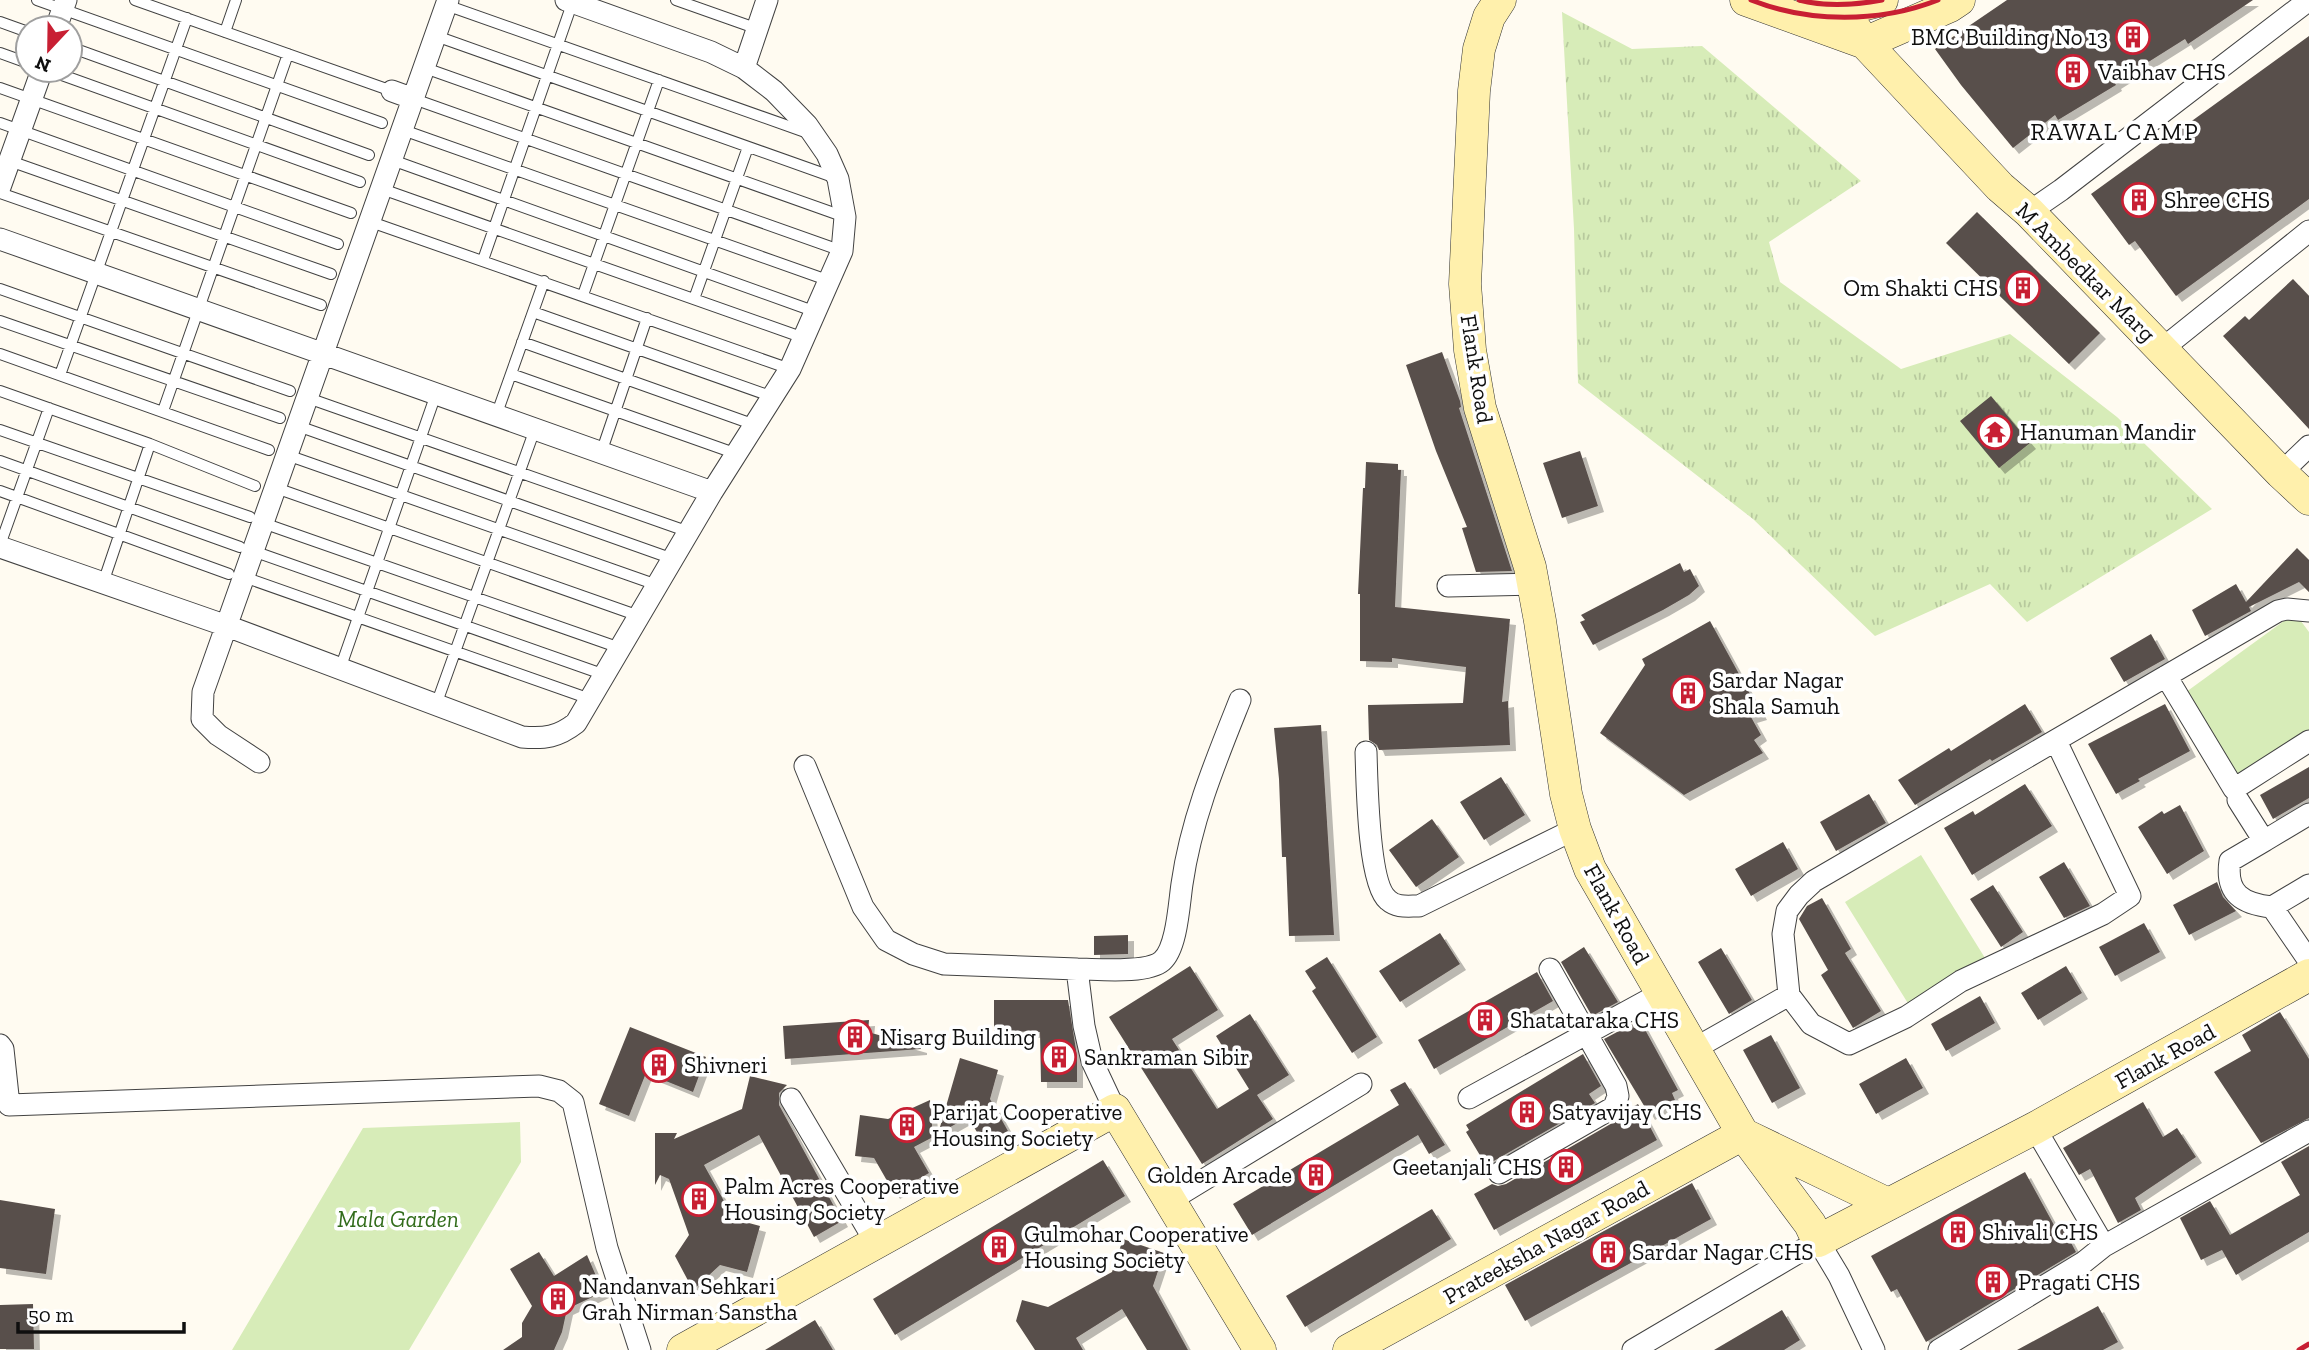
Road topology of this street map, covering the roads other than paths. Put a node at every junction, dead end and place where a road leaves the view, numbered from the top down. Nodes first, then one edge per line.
1 (37, 0) edge
2 (135, 0) edge
3 (235, 0) edge
4 (676, 0) edge
5 (767, 0) edge
6 (1500, 0) edge
7 (1746, 0) edge
8 (1882, 0) edge
9 (1959, 0) edge
10 (2309, 0) edge
11 (571, 1) edge
12 (447, 3) edge
13 (1829, 5) edge
14 (62, 12) edge
15 (187, 18) junction
16 (758, 29) junction
17 (225, 32) junction
18 (436, 36) junction
19 (1865, 43) junction
20 (558, 45) junction
21 (176, 49) junction
22 (84, 52) edge
23 (288, 54) junction
24 (425, 68) junction
25 (744, 68) junction
26 (547, 76) junction
27 (659, 80) junction
28 (165, 81) junction
29 (84, 83) edge
30 (36, 84) edge
31 (278, 85) junction
32 (0, 88) edge
33 (392, 91) joint
34 (31, 99) junction
35 (414, 99) junction
36 (155, 108) junction
37 (536, 108) junction
38 (648, 112) junction
39 (266, 117) junction
40 (10, 127) edge
41 (393, 127) junction
42 (814, 136) junction
43 (526, 138) junction
44 (144, 139) junction
45 (637, 143) junction
46 (257, 144) junction
47 (748, 147) junction
48 (369, 155) dead end
49 (5, 159) edge
50 (392, 160) junction
51 (514, 170) junction
52 (133, 171) junction
53 (626, 174) junction
54 (246, 175) junction
55 (737, 179) junction
56 (838, 179) junction
57 (360, 183) dead end
58 (0, 187) edge
59 (382, 189) junction
60 (0, 193) edge
61 (122, 201) junction
62 (503, 201) junction
63 (615, 205) junction
64 (235, 207) junction
65 (726, 209) junction
66 (2029, 212) junction
67 (351, 213) dead end
68 (845, 217) junction
69 (371, 222) junction
70 (494, 228) junction
71 (2309, 231) edge
72 (111, 232) junction
73 (603, 236) junction
74 (224, 237) junction
75 (0, 239) edge
76 (715, 241) junction
77 (338, 244) dead end
78 (842, 251) junction
79 (483, 260) junction
80 (594, 264) junction
81 (214, 268) junction
82 (704, 272) junction
83 (97, 273) junction
84 (331, 274) dead end
85 (544, 281) junction
86 (830, 281) junction
87 (0, 289) edge
88 (583, 295) junction
89 (694, 299) junction
90 (321, 305) dead end
91 (199, 309) junction
92 (533, 312) junction
93 (816, 312) junction
94 (80, 318) junction
95 (647, 318) junction
96 (0, 321) edge
97 (804, 338) junction
98 (522, 342) junction
99 (71, 346) junction
100 (637, 349) junction
101 (2162, 349) junction
102 (0, 354) edge
103 (183, 354) junction
104 (323, 354) junction
105 (790, 369) junction
106 (511, 374) junction
107 (60, 375) junction
108 (626, 379) junction
109 (173, 383) junction
110 (0, 391) edge
111 (436, 394) junction
112 (299, 395) junction
113 (772, 397) junction
114 (48, 408) junction
115 (163, 411) junction
116 (615, 411) junction
117 (496, 416) junction
118 (289, 422) junction
119 (755, 425) junction
120 (535, 429) junction
121 (0, 430) edge
122 (421, 438) junction
123 (36, 442) junction
124 (150, 444) junction
125 (2309, 446) edge
126 (278, 452) junction
127 (601, 453) junction
128 (737, 454) junction
129 (0, 461) edge
130 (411, 467) junction
131 (26, 471) junction
132 (519, 472) junction
133 (2281, 474) junction
134 (139, 479) junction
135 (265, 487) junction
136 (0, 491) edge
137 (712, 492) junction
138 (401, 495) junction
139 (17, 497) junction
140 (2309, 499) edge
141 (509, 501) junction
142 (129, 507) junction
143 (257, 520) junction
144 (389, 528) junction
145 (499, 530) junction
146 (689, 532) junction
147 (120, 533) junction
148 (0, 546) edge
149 (247, 549) junction
150 (673, 559) junction
151 (377, 563) junction
152 (487, 563) junction
153 (237, 576) junction
154 (103, 583) junction
155 (1533, 584) junction
156 (657, 585) junction
157 (1448, 586) dead end
158 (368, 591) junction
159 (475, 597) junction
160 (2309, 611) edge
161 (639, 616) junction
162 (358, 617) junction
163 (465, 625) junction
164 (227, 626) junction
165 (620, 649) junction
166 (455, 652) junction
167 (340, 669) junction
168 (605, 675) junction
169 (2166, 676) junction
170 (590, 699) junction
171 (1240, 700) dead end
172 (436, 705) junction
173 (2056, 741) junction
174 (2309, 741) edge
175 (1366, 752) dead end
176 (259, 762) dead end
177 (805, 766) dead end
178 (2238, 800) dead end
179 (2309, 814) edge
180 (1575, 829) junction
181 (2264, 841) junction
182 (2309, 885) edge
183 (2272, 907) junction
184 (2309, 961) edge
185 (1077, 969) junction
186 (1550, 970) dead end
187 (2309, 975) edge
188 (1661, 993) junction
189 (1788, 995) junction
190 (1587, 1032) junction
191 (0, 1045) edge
192 (1694, 1049) junction
193 (1361, 1084) dead end
194 (1469, 1098) dead end
195 (791, 1099) dead end
196 (1115, 1110) junction
197 (2035, 1128) junction
198 (2309, 1131) edge
199 (1743, 1134) junction
200 (1499, 1173) dead end
201 (1828, 1175) junction
202 (1170, 1200) junction
203 (1888, 1204) junction
204 (1814, 1232) junction
205 (876, 1243) junction
206 (2104, 1246) junction
207 (640, 1350) edge
208 (683, 1350) edge
209 (1260, 1350) edge
210 (1349, 1350) edge
211 (1633, 1350) edge
212 (1874, 1350) edge
213 (1939, 1350) edge

1 - 14 lane
2 - 15 lane
3 - 17 lane
4 - 16 lane
5 - 16 street
6 - 155 street, Flank Road
7 - 19 street
8 - 13 street
9 - 19 street
10 - 66 street
11 - 20 lane
11 - 25 street
12 - 18 street
12 - 20 lane
13 - 19 street, M Ambedkar Marg
14 - 21 lane
15 - 17 lane
15 - 21 lane
16 - 25 street
17 - 23 lane
18 - 24 street
18 - 26 lane
19 - 66 street, M Ambedkar Marg
20 - 26 lane
20 - 27 lane
21 - 28 lane
21 - 31 lane
22 - 28 lane
23 - 31 lane
23 - 33 lane
24 - 35 street
24 - 37 lane
25 - 42 street
26 - 37 lane
26 - 38 lane
27 - 38 lane
27 - 42 lane
28 - 36 lane
28 - 39 lane
29 - 36 lane
30 - 34 street
31 - 39 lane
31 - 41 lane
32 - 34 lane
33 - 35 street
34 - 40 street
34 - 44 lane
35 - 41 street
35 - 43 lane
36 - 44 lane
36 - 46 lane
37 - 43 lane
37 - 45 lane
38 - 45 lane
38 - 47 lane
39 - 46 lane
39 - 48 lane
40 - 49 street
40 - 52 lane
41 - 50 street
41 - 51 lane
42 - 56 street
43 - 51 lane
43 - 53 lane
44 - 52 lane
44 - 54 lane
45 - 53 lane
45 - 55 lane
46 - 54 lane
46 - 57 lane
47 - 55 lane
47 - 56 lane
49 - 58 street
49 - 61 lane
50 - 59 street
50 - 62 lane
51 - 62 lane
51 - 63 lane
52 - 61 lane
52 - 64 lane
53 - 63 lane
53 - 65 lane
54 - 64 lane
54 - 67 lane
55 - 65 lane
55 - 68 lane
56 - 68 street
59 - 69 street
59 - 70 lane
60 - 72 lane
61 - 72 lane
61 - 74 lane
62 - 70 lane
62 - 73 lane
63 - 73 lane
63 - 76 lane
64 - 74 lane
64 - 77 lane
65 - 76 lane
65 - 78 lane
66 - 101 street, M Ambedkar Marg
68 - 78 street
69 - 79 lane
69 - 104 street
70 - 79 lane
70 - 80 lane
71 - 101 street
72 - 81 lane
72 - 83 lane
73 - 80 lane
73 - 82 lane
74 - 81 lane
74 - 84 lane
75 - 83 street
76 - 82 lane
76 - 86 lane
78 - 86 street
79 - 85 lane
80 - 88 lane
80 - 89 lane
81 - 90 lane
81 - 91 lane
82 - 89 lane
82 - 93 lane
83 - 91 street
83 - 94 lane
85 - 88 lane
85 - 92 lane
86 - 93 street
87 - 94 lane
88 - 95 lane
89 - 97 lane
91 - 103 lane
91 - 104 street
92 - 98 lane
92 - 100 lane
93 - 97 street
94 - 99 lane
94 - 103 lane
95 - 100 lane
95 - 105 lane
96 - 99 lane
97 - 105 street
98 - 106 lane
98 - 108 lane
99 - 107 lane
99 - 109 lane
100 - 108 lane
100 - 113 lane
101 - 133 street, M Ambedkar Marg
102 - 107 lane
103 - 109 lane
103 - 112 lane
104 - 111 street
104 - 112 street
105 - 113 street
106 - 116 lane
106 - 117 lane
107 - 115 lane
108 - 116 lane
108 - 119 lane
109 - 115 lane
109 - 118 lane
110 - 114 lane
111 - 117 street
111 - 122 lane
112 - 118 street
112 - 122 lane
113 - 119 street
114 - 123 lane
114 - 124 lane
115 - 126 lane
116 - 127 lane
116 - 128 lane
117 - 120 street
118 - 126 street
118 - 130 lane
119 - 128 street
120 - 127 street
120 - 132 lane
121 - 123 lane
122 - 130 lane
122 - 132 lane
123 - 131 lane
123 - 134 lane
124 - 134 lane
124 - 135 lane
125 - 133 street
126 - 135 street
126 - 138 lane
127 - 137 street
128 - 137 street
129 - 131 lane
130 - 138 lane
130 - 141 lane
131 - 139 lane
131 - 142 lane
132 - 141 lane
132 - 146 lane
133 - 140 street, M Ambedkar Marg
134 - 142 lane
134 - 143 lane
135 - 143 street
135 - 144 lane
136 - 139 lane
137 - 146 street
138 - 144 lane
138 - 145 lane
139 - 147 lane
139 - 148 lane
141 - 145 lane
141 - 150 lane
142 - 147 lane
142 - 149 lane
143 - 149 street
143 - 151 lane
144 - 151 lane
144 - 152 lane
145 - 152 lane
145 - 156 lane
146 - 150 street
147 - 153 lane
147 - 154 lane
148 - 154 street
149 - 153 street
149 - 158 lane
150 - 156 street
151 - 158 lane
151 - 159 lane
152 - 159 lane
152 - 161 lane
153 - 162 lane
153 - 164 street
154 - 164 street
155 - 157 street
155 - 180 street, Flank Road
156 - 161 street
158 - 162 lane
158 - 163 lane
159 - 163 lane
159 - 165 lane
160 - 169 street
161 - 165 street
162 - 166 lane
162 - 167 lane
163 - 166 lane
163 - 168 lane
164 - 167 street
164 - 176 street
165 - 168 street
166 - 170 lane
166 - 172 lane
167 - 172 street
168 - 170 street
169 - 173 street
169 - 174 street
170 - 172 street
171 - 185 street
173 - 189 street
173 - 189 street
175 - 180 street
177 - 185 street
178 - 181 street
179 - 181 street
180 - 188 street, Flank Road
181 - 183 street
182 - 183 street
183 - 184 street
185 - 196 street
186 - 190 street
187 - 197 street, Flank Road
188 - 190 street
188 - 192 street, Flank Road
189 - 192 street
190 - 194 street
190 - 200 street
191 - 207 street
192 - 199 street, Flank Road
193 - 202 street
195 - 205 street
196 - 202 street
196 - 205 street
197 - 203 street, Flank Road
197 - 206 street
198 - 206 street
199 - 201 street
199 - 204 street, Flank Road
199 - 210 street, Prateeksha Nagar Road
201 - 203 street
201 - 204 street
202 - 209 street
203 - 204 street, Flank Road
204 - 211 street
204 - 212 street
205 - 208 street
206 - 213 street

